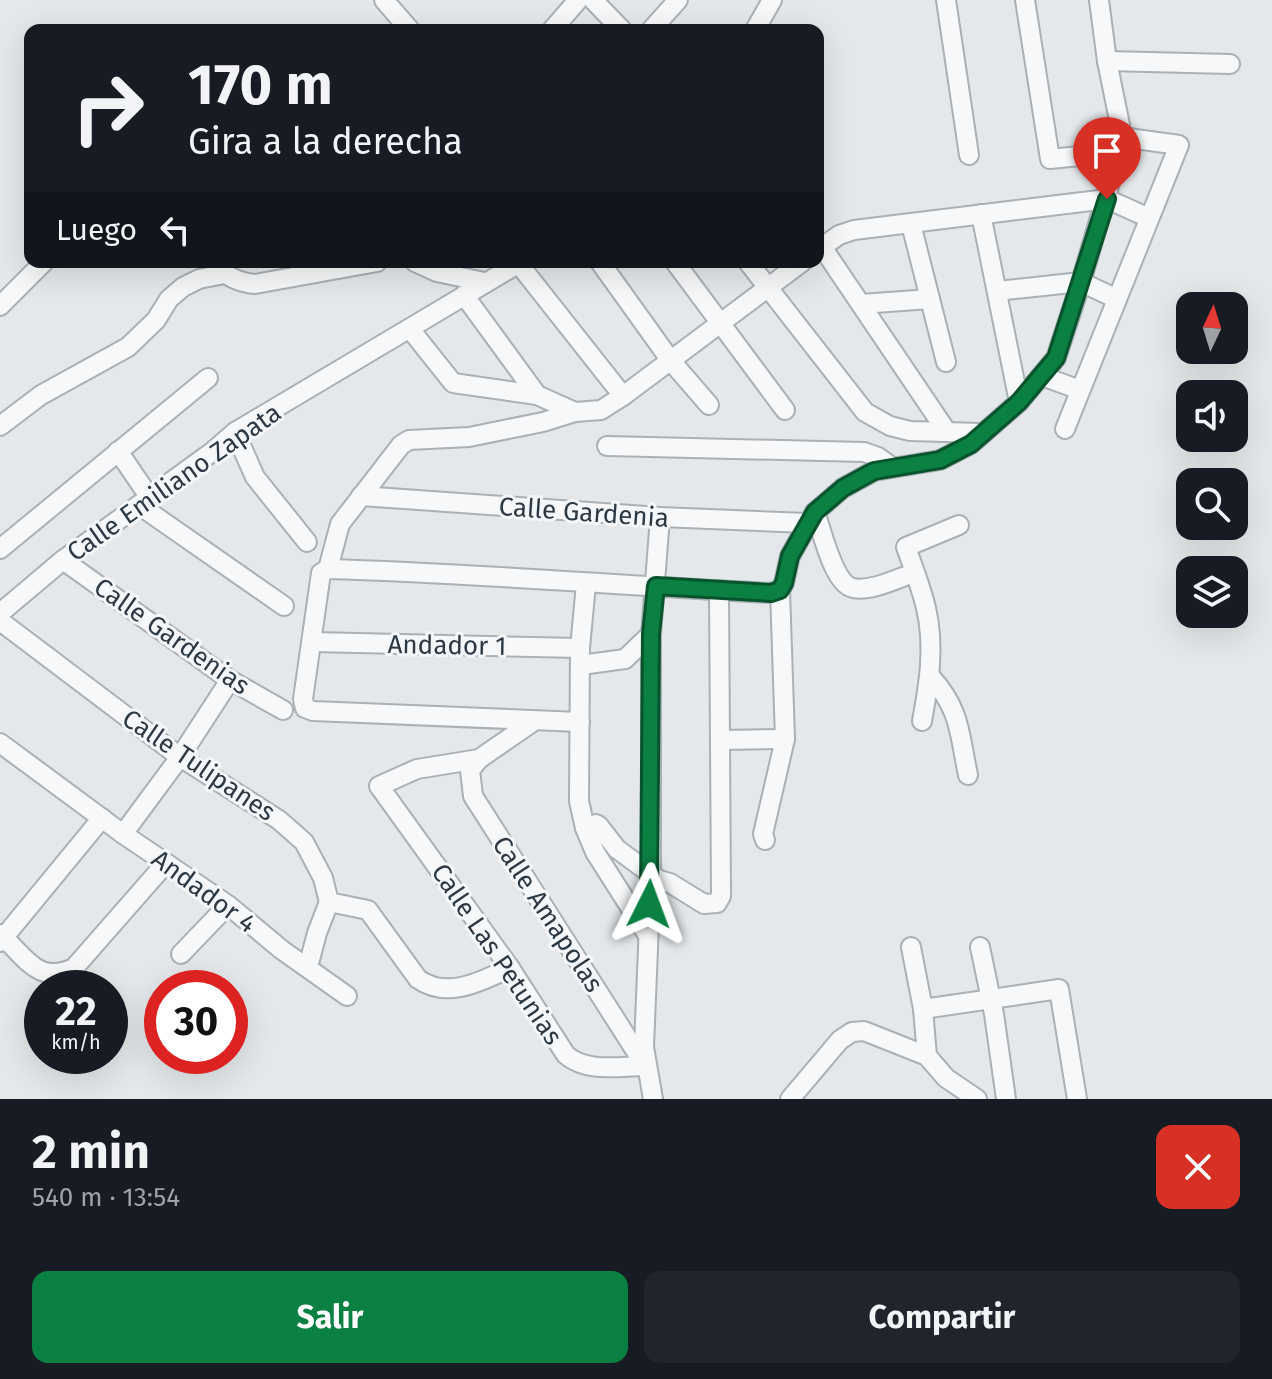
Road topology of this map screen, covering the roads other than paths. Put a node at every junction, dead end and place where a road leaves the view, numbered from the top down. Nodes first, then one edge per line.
1 (384, 0) edge
2 (578, 0) edge
3 (593, 0) edge
4 (678, 0) edge
5 (772, 0) edge
6 (946, 0) edge
7 (1025, 0) edge
8 (1099, 0) edge
9 (405, 24) edge
10 (557, 24) edge
11 (616, 24) edge
12 (656, 24) edge
13 (758, 24) edge
14 (1107, 61) junction
15 (1230, 64) dead end
16 (1120, 145) junction
17 (969, 155) dead end
18 (1107, 199) junction
19 (981, 214) junction
20 (1149, 218) junction
21 (911, 224) junction
22 (824, 243) edge
23 (824, 253) edge
24 (37, 268) edge
25 (219, 268) edge
26 (344, 268) edge
27 (428, 268) edge
28 (508, 268) edge
29 (524, 268) edge
30 (604, 268) edge
31 (680, 268) edge
32 (752, 268) edge
33 (794, 268) edge
34 (484, 282) junction
35 (1081, 282) junction
36 (767, 288) junction
37 (997, 291) junction
38 (464, 295) junction
39 (3, 298) edge
40 (930, 299) junction
41 (1117, 299) junction
42 (861, 304) junction
43 (721, 322) junction
44 (410, 329) junction
45 (671, 361) junction
46 (946, 362) dead end
47 (1042, 376) junction
48 (208, 378) dead end
49 (1080, 390) junction
50 (537, 395) junction
51 (623, 396) junction
52 (1019, 402) junction
53 (709, 405) dead end
54 (785, 410) dead end
55 (575, 412) junction
56 (0, 426) edge
57 (1065, 429) dead end
58 (235, 432) junction
59 (947, 432) junction
60 (981, 433) junction
61 (607, 446) dead end
62 (118, 451) junction
63 (892, 467) junction
64 (361, 496) junction
65 (144, 501) junction
66 (660, 517) junction
67 (811, 518) junction
68 (959, 525) dead end
69 (307, 542) dead end
70 (0, 549) edge
71 (63, 560) junction
72 (328, 569) junction
73 (914, 573) junction
74 (586, 584) junction
75 (656, 586) junction
76 (719, 590) junction
77 (780, 590) junction
78 (284, 606) dead end
79 (0, 613) edge
80 (0, 621) edge
81 (651, 634) junction
82 (313, 642) junction
83 (580, 657) junction
84 (930, 676) junction
85 (230, 680) junction
86 (283, 710) dead end
87 (534, 721) junction
88 (922, 721) dead end
89 (580, 722) junction
90 (785, 739) junction
91 (721, 740) junction
92 (0, 743) edge
93 (180, 757) junction
94 (479, 759) junction
95 (968, 775) dead end
96 (102, 818) junction
97 (585, 828) junction
98 (123, 834) junction
99 (765, 840) dead end
100 (166, 863) junction
101 (651, 874) junction
102 (329, 902) junction
103 (228, 905) junction
104 (317, 933) junction
105 (647, 934) junction
106 (1, 938) edge
107 (911, 947) dead end
108 (980, 947) dead end
109 (282, 950) junction
110 (181, 954) dead end
111 (308, 967) junction
112 (510, 968) junction
113 (347, 996) dead end
114 (991, 1000) junction
115 (923, 1009) junction
116 (927, 1056) junction
117 (645, 1066) junction
118 (653, 1099) edge
119 (790, 1099) edge
120 (977, 1099) edge
121 (1006, 1099) edge
122 (1077, 1099) edge

1 - 9 street
2 - 10 street
3 - 11 street
4 - 12 street
5 - 13 street
6 - 17 street
7 - 16 street
8 - 14 street
14 - 15 street
14 - 16 street
16 - 18 street
16 - 20 street
18 - 19 street
18 - 20 street
18 - 35 street
19 - 21 street
19 - 37 street
20 - 41 street
21 - 22 street
21 - 40 street
23 - 42 street
24 - 39 street
25 - 26 street
25 - 56 street
27 - 34 street
28 - 34 street, Calle Emiliano Zapata
29 - 51 street
30 - 45 street
31 - 43 street
32 - 36 street
33 - 36 street
34 - 38 street, Calle Emiliano Zapata
35 - 37 street
35 - 41 street
35 - 47 street
36 - 43 street
36 - 59 street
37 - 52 street
38 - 44 street, Calle Emiliano Zapata
38 - 50 street
40 - 42 street
40 - 46 street
41 - 49 street
42 - 59 street
43 - 45 street
43 - 54 street
44 - 50 street
44 - 58 street, Calle Emiliano Zapata
45 - 51 street
45 - 53 street
47 - 49 street
47 - 52 street
48 - 62 street
49 - 57 street
50 - 55 street
51 - 55 street
52 - 60 street
55 - 64 street
58 - 65 street, Calle Emiliano Zapata
58 - 69 street
59 - 60 street
60 - 63 street
61 - 63 street
62 - 65 street
62 - 70 street
63 - 67 street
64 - 66 street, Calle Gardenia
64 - 72 street
65 - 71 street, Calle Emiliano Zapata
65 - 78 street
66 - 67 street, Calle Gardenia
66 - 75 street
67 - 73 street
67 - 77 street
68 - 73 street
71 - 79 street, Calle Emiliano Zapata
71 - 85 street, Calle Gardenias
72 - 74 street
72 - 82 street
73 - 84 street
74 - 75 street
74 - 83 street
75 - 76 street
75 - 81 street
76 - 77 street
76 - 91 street
77 - 90 street
80 - 93 street, Calle Tulipanes
81 - 83 street, Andador 1
81 - 101 street
82 - 83 street, Andador 1
82 - 87 street
83 - 89 street
84 - 88 street
84 - 95 street
85 - 86 street, Calle Gardenias
85 - 93 street
87 - 89 street
87 - 94 street
89 - 97 street
90 - 91 street
90 - 99 street
91 - 101 street
92 - 96 street, Andador 4
93 - 98 street
93 - 102 street, Calle Tulipanes
94 - 112 street, Calle Las Petunias
94 - 117 street, Calle Amapolas
96 - 98 street, Andador 4
96 - 106 street
97 - 101 street
97 - 105 street
98 - 100 street, Andador 4
100 - 103 street, Andador 4
100 - 106 street
101 - 105 street
102 - 104 street
102 - 112 street
103 - 109 street, Andador 4
103 - 110 street
104 - 109 street
104 - 111 street
105 - 117 street
107 - 115 street
108 - 114 street
109 - 111 street, Andador 4
111 - 113 street, Andador 4
112 - 117 street, Calle Las Petunias
114 - 115 street
114 - 121 street
114 - 122 street
115 - 116 street
116 - 119 street
116 - 120 street
117 - 118 street

